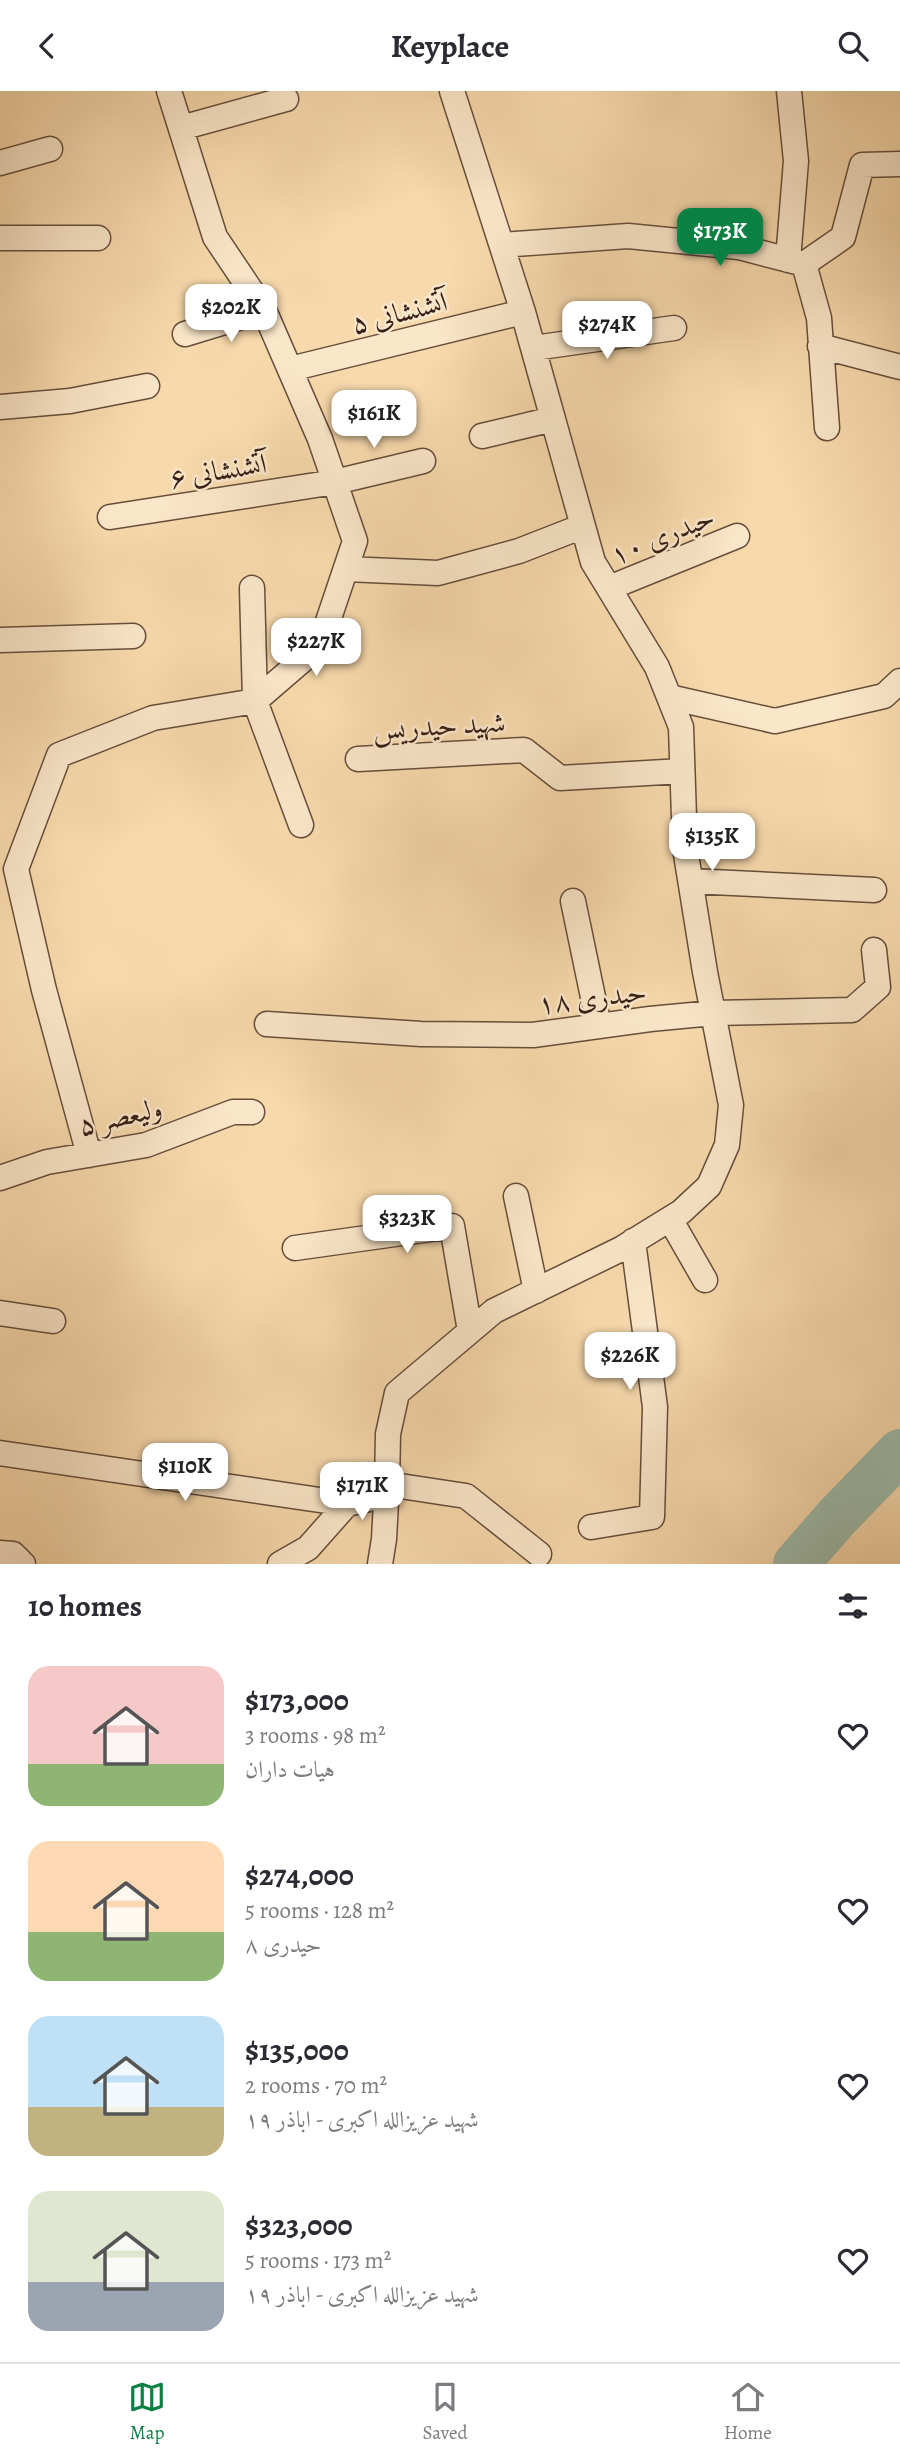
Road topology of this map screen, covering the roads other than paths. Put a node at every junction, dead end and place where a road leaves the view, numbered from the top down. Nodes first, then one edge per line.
1 (169, 91) edge
2 (452, 91) edge
3 (789, 91) edge
4 (286, 99) dead end
5 (181, 128) junction
6 (50, 149) dead end
7 (0, 163) edge
8 (900, 164) edge
9 (0, 238) edge
10 (98, 238) dead end
11 (502, 245) junction
12 (796, 262) junction
13 (264, 310) junction
14 (523, 312) junction
15 (674, 328) dead end
16 (185, 334) dead end
17 (820, 346) junction
18 (534, 348) junction
19 (900, 367) edge
20 (289, 369) junction
21 (147, 386) dead end
22 (0, 407) edge
23 (553, 419) junction
24 (827, 428) dead end
25 (482, 436) dead end
26 (423, 461) dead end
27 (335, 482) junction
28 (110, 517) dead end
29 (583, 526) junction
30 (737, 536) dead end
31 (346, 569) junction
32 (252, 588) dead end
33 (609, 588) junction
34 (133, 636) dead end
35 (0, 640) edge
36 (900, 681) edge
37 (669, 697) junction
38 (255, 701) junction
39 (358, 759) dead end
40 (682, 771) junction
41 (300, 825) dead end
42 (12, 850) edge
43 (691, 881) junction
44 (874, 890) dead end
45 (573, 901) dead end
46 (874, 950) dead end
47 (713, 1013) junction
48 (267, 1024) dead end
49 (599, 1026) junction
50 (252, 1112) dead end
51 (89, 1155) junction
52 (0, 1178) edge
53 (516, 1196) dead end
54 (670, 1219) junction
55 (633, 1241) junction
56 (295, 1248) dead end
57 (705, 1280) dead end
58 (536, 1290) junction
59 (0, 1313) edge
60 (53, 1321) dead end
61 (470, 1331) junction
62 (0, 1453) edge
63 (367, 1496) junction
64 (591, 1527) dead end
65 (0, 1553) edge
66 (539, 1554) dead end
67 (23, 1564) edge
68 (280, 1564) edge
69 (380, 1564) edge

1 - 5 street
2 - 11 street
3 - 12 street
4 - 5 street
5 - 13 street
6 - 7 street
8 - 12 street
9 - 10 street
11 - 12 street
11 - 14 street
12 - 17 street
13 - 16 street
13 - 20 street
14 - 18 street
14 - 20 street, آتشنشانی ۵
15 - 18 street
17 - 19 street
17 - 24 street
18 - 23 street
20 - 27 street
21 - 22 street
23 - 25 street
23 - 29 street
26 - 27 street, آتشنشانی ۶
27 - 28 street, آتشنشانی ۶
27 - 31 street
29 - 31 street
29 - 33 street
30 - 33 street, حیدری ۱۰
31 - 38 street
32 - 38 street
33 - 37 street
34 - 35 street
36 - 37 street
37 - 40 street
38 - 41 street
38 - 42 street
39 - 40 street, شهید حیدریس
40 - 43 street
42 - 51 street
43 - 44 street
43 - 47 street
45 - 49 street
46 - 47 street, حیدری ۱۸
47 - 49 street, حیدری ۱۸
47 - 54 street
48 - 49 street, حیدری ۱۸
50 - 51 street, ولیعصر ۵
51 - 52 street, ولیعصر ۵
53 - 58 street
54 - 55 street
54 - 57 street
55 - 58 street
55 - 64 street
56 - 61 street
58 - 61 street
59 - 60 street
61 - 63 street
62 - 63 street
63 - 66 street
63 - 68 street
63 - 69 street
65 - 67 street

